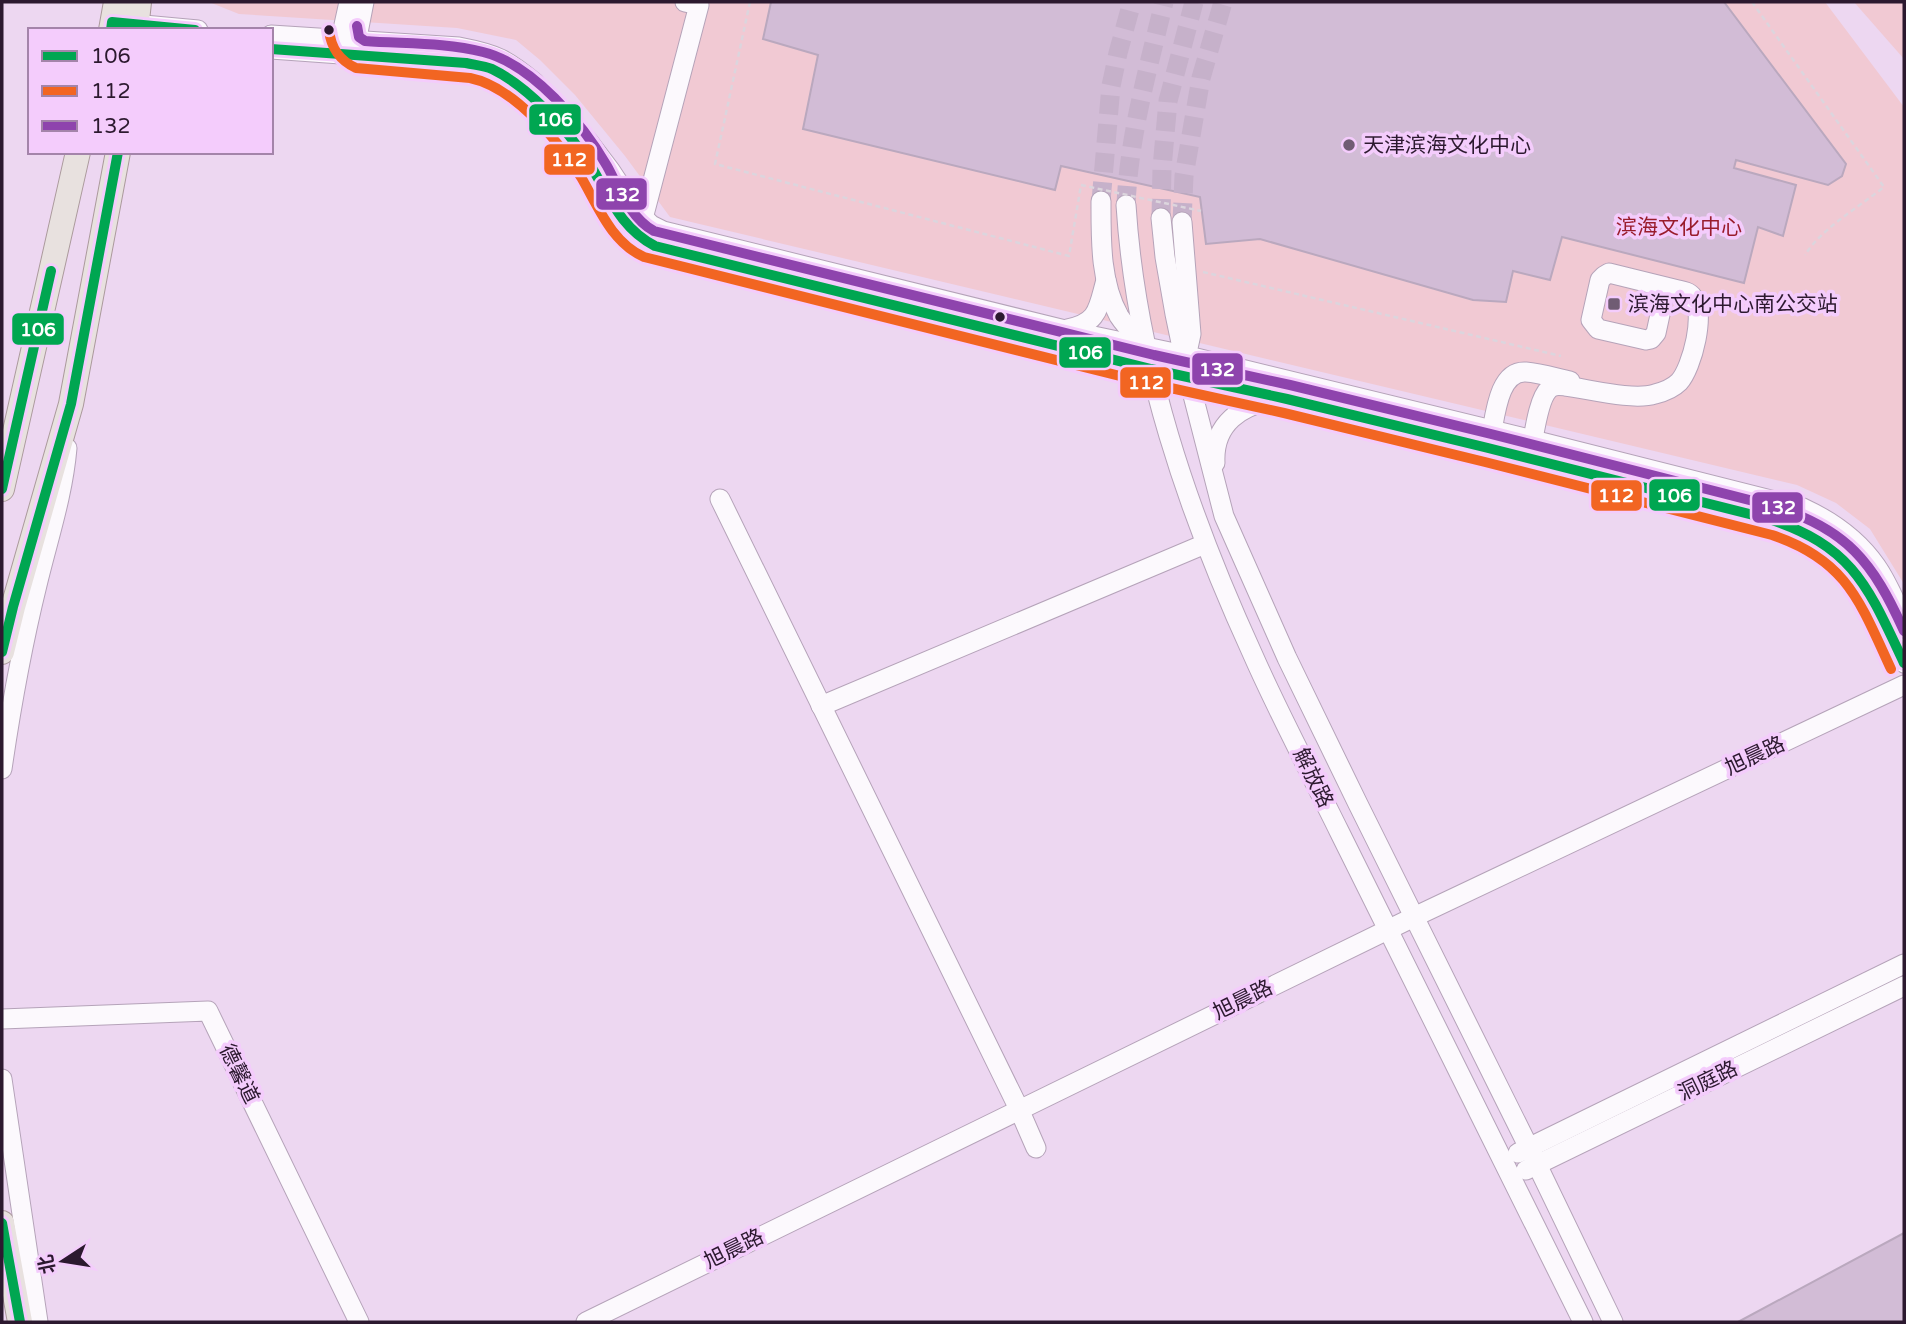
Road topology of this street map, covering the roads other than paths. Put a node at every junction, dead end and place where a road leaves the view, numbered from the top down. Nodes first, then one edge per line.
1 (349, 2) edge
2 (364, 2) edge
3 (685, 2) edge
4 (113, 18) edge
5 (137, 19) edge
6 (187, 28) edge
7 (273, 35) edge
8 (352, 43) junction
9 (273, 50) edge
10 (78, 154) edge
11 (118, 154) edge
12 (1101, 201) tunnel mouth
13 (1126, 205) tunnel mouth
14 (1161, 218) tunnel mouth
15 (1182, 222) tunnel mouth
16 (640, 228) junction
17 (1106, 280) junction
18 (1666, 287) dead end
19 (1688, 293) junction
20 (1065, 330) junction
21 (1147, 348) junction
22 (1184, 355) junction
23 (1151, 369) junction
24 (1188, 376) junction
25 (1287, 400) junction
26 (71, 404) junction
27 (1490, 439) junction
28 (1531, 449) junction
29 (1216, 485) junction
30 (2, 489) edge
31 (720, 499) dead end
32 (1206, 544) junction
33 (1904, 621) edge
34 (2, 652) edge
35 (1904, 663) edge
36 (1904, 685) edge
37 (821, 706) junction
38 (2, 769) edge
39 (1414, 916) junction
40 (1387, 930) junction
41 (1904, 964) edge
42 (1904, 986) edge
43 (2, 1019) edge
44 (2, 1079) edge
45 (1019, 1109) junction
46 (1036, 1148) dead end
47 (1532, 1156) junction
48 (1508, 1168) junction
49 (2, 1223) edge
50 (20, 1322) edge
51 (38, 1322) edge
52 (359, 1322) edge
53 (586, 1322) edge
54 (1583, 1322) edge
55 (1613, 1322) edge

1 - 8 street
2 - 8 street
3 - 16 street
4 - 5 street
5 - 6 street
7 - 8 street
8 - 9 street
8 - 16 street
10 - 30 main road
11 - 26 main road
12 - 17 street
13 - 21 street, 解放路
14 - 22 street, 解放路
15 - 22 street
16 - 20 street
16 - 23 street
17 - 20 street
17 - 21 street
18 - 19 street
19 - 27 street
19 - 28 street
20 - 21 street
21 - 22 street
21 - 23 street, 解放路
22 - 24 street, 解放路
22 - 27 street
23 - 24 street
23 - 32 street, 解放路
24 - 25 street
24 - 29 street, 解放路
25 - 27 street
25 - 29 street
26 - 34 main road
26 - 38 street
27 - 28 street
28 - 33 street
28 - 35 street
29 - 39 street, 解放路
31 - 37 street
32 - 37 street
32 - 40 street, 解放路
36 - 39 street, 旭晨路
37 - 45 street
39 - 40 street, 旭晨路
39 - 47 street, 解放路
40 - 45 street, 旭晨路
40 - 48 street, 解放路
41 - 47 street
42 - 47 street, 洞庭路
43 - 52 street, 德馨道
44 - 51 street
45 - 46 street
45 - 53 street, 旭晨路
47 - 48 street, 洞庭路
47 - 55 street, 解放路
48 - 54 street, 解放路
49 - 50 main road

